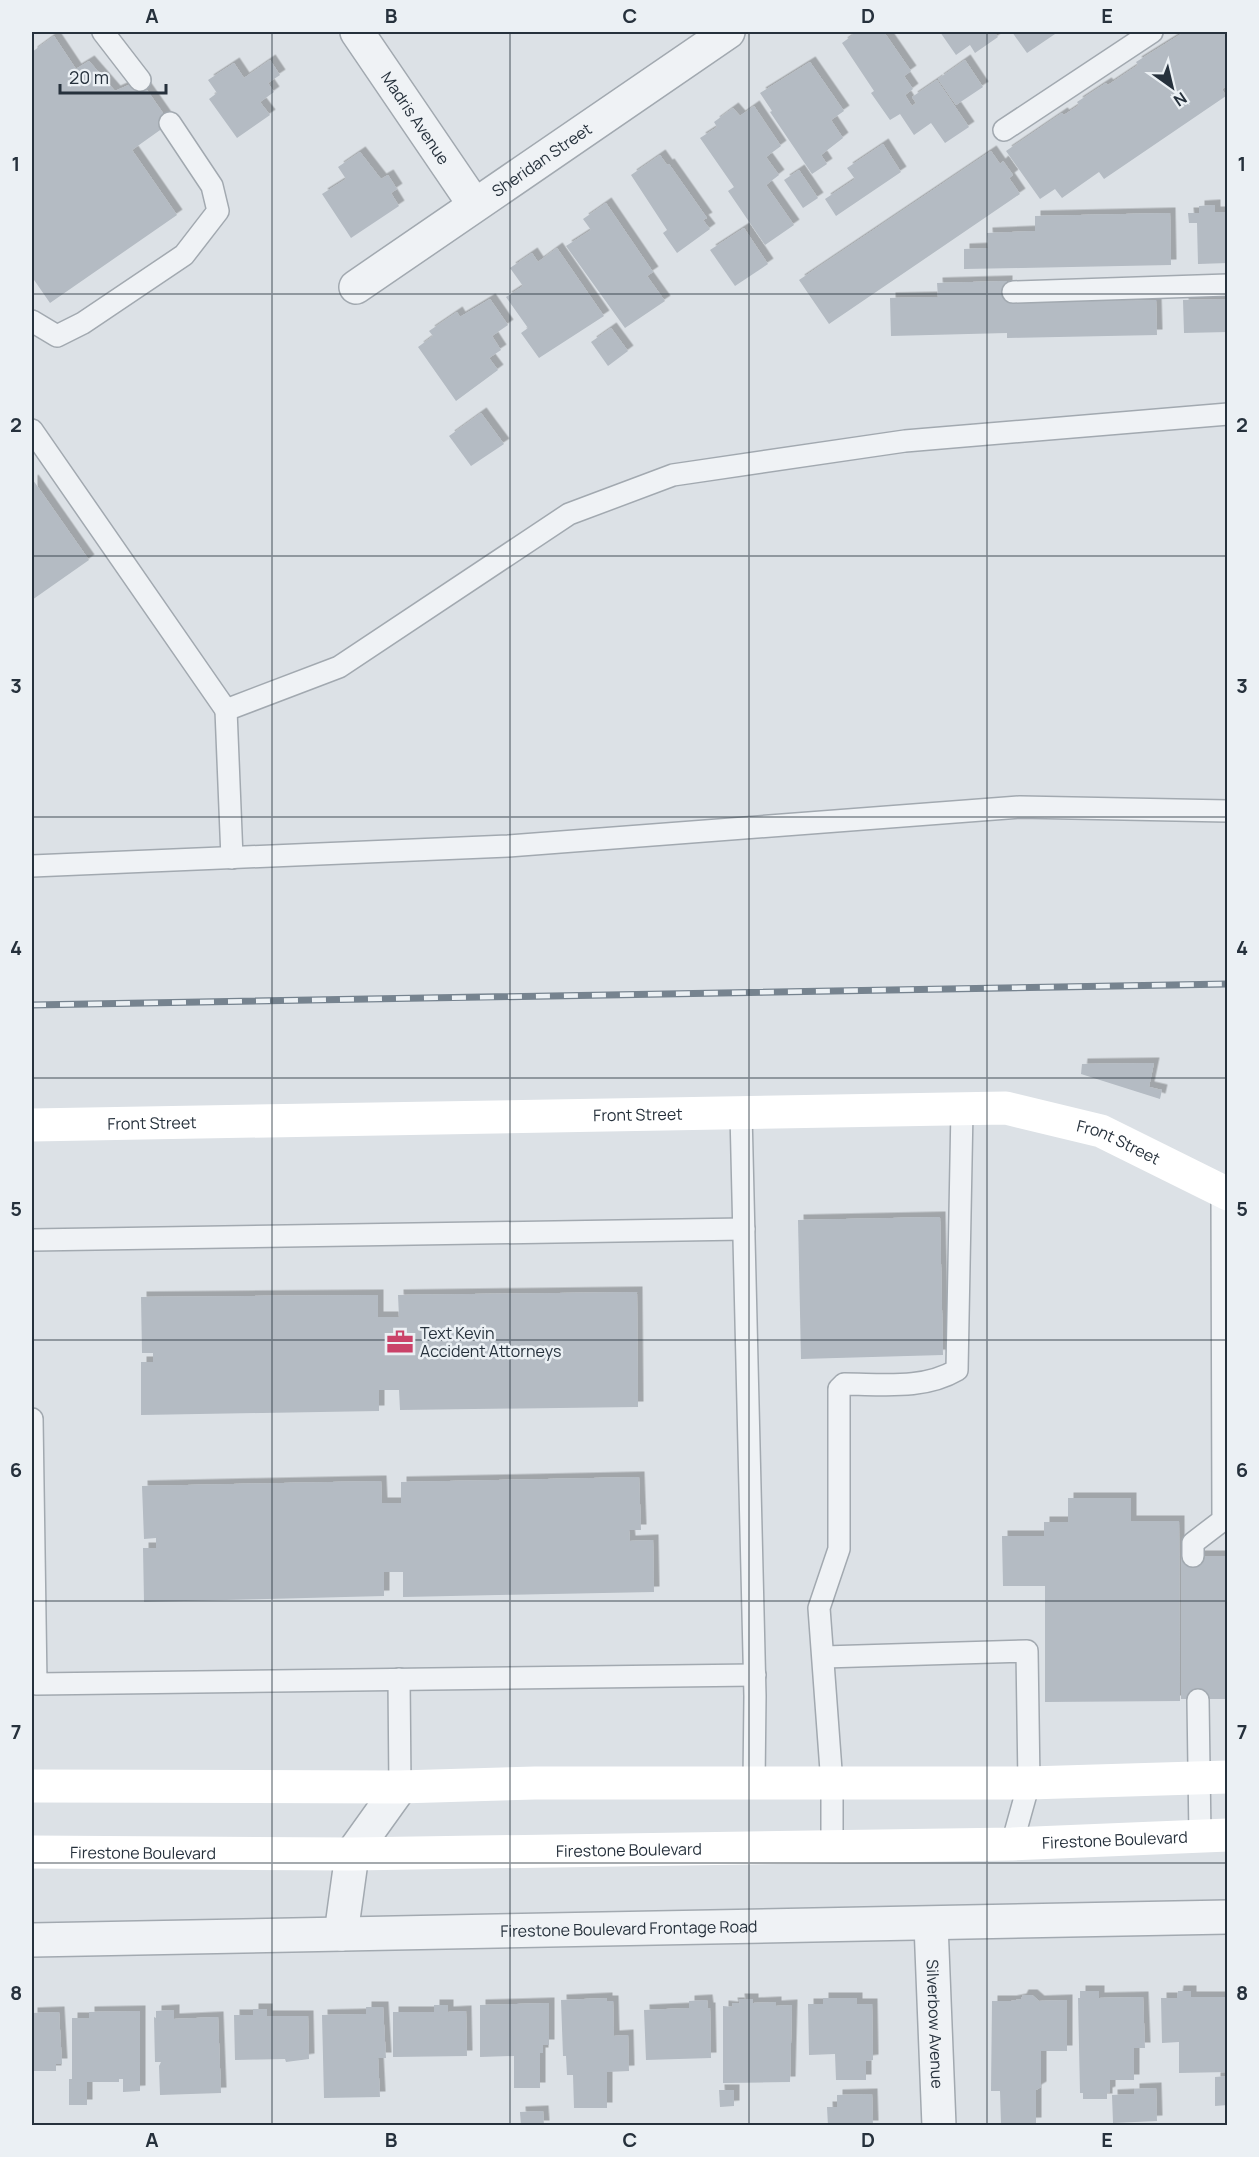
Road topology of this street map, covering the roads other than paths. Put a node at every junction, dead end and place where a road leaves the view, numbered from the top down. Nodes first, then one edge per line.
1 (357, 32) edge
2 (728, 32) edge
3 (1152, 32) edge
4 (109, 39) edge
5 (140, 80) dead end
6 (170, 123) dead end
7 (1004, 130) dead end
8 (474, 204) junction
9 (1227, 285) edge
10 (356, 287) dead end
11 (1012, 292) dead end
12 (32, 321) edge
13 (1227, 414) edge
14 (32, 431) edge
15 (226, 710) junction
16 (1227, 811) edge
17 (232, 858) junction
18 (32, 866) edge
19 (962, 1109) junction
20 (741, 1113) junction
21 (32, 1125) edge
22 (1225, 1194) edge
23 (744, 1229) junction
24 (32, 1239) edge
25 (32, 1419) edge
26 (1193, 1556) dead end
27 (824, 1657) junction
28 (754, 1674) junction
29 (399, 1679) junction
30 (1198, 1700) dead end
31 (1213, 1777) edge
32 (1029, 1783) junction
33 (754, 1784) junction
34 (832, 1784) junction
35 (32, 1786) edge
36 (400, 1787) junction
37 (1214, 1835) edge
38 (1012, 1845) junction
39 (832, 1846) junction
40 (32, 1852) edge
41 (352, 1854) junction
42 (1227, 1917) edge
43 (931, 1924) junction
44 (341, 1934) junction
45 (32, 1940) edge
46 (939, 2126) edge

1 - 8 street, Madris Avenue
2 - 8 street, Sheridan Street
3 - 7 lane
4 - 5 lane
6 - 12 lane
8 - 10 street, Sheridan Street
9 - 11 lane
13 - 15 lane
14 - 15 lane
15 - 17 lane
16 - 17 lane
17 - 18 lane
19 - 20 street, Front Street
19 - 22 street, Front Street
19 - 27 lane
20 - 21 street, Front Street
20 - 23 lane
22 - 26 lane
23 - 24 lane
23 - 28 lane
25 - 29 lane
27 - 32 lane
27 - 34 lane
28 - 29 lane
28 - 33 lane
29 - 36 lane
30 - 31 lane
31 - 32 street
31 - 37 lane
32 - 34 street
32 - 38 lane
33 - 34 street
33 - 36 street
34 - 39 lane
35 - 36 street
36 - 41 street
37 - 38 street, Firestone Boulevard
38 - 39 street, Firestone Boulevard
39 - 41 street, Firestone Boulevard
40 - 41 street, Firestone Boulevard
41 - 44 street
42 - 43 street, Firestone Boulevard Frontage Road
43 - 44 street, Firestone Boulevard Frontage Road
43 - 46 street, Silverbow Avenue
44 - 45 street, Firestone Boulevard Frontage Road

